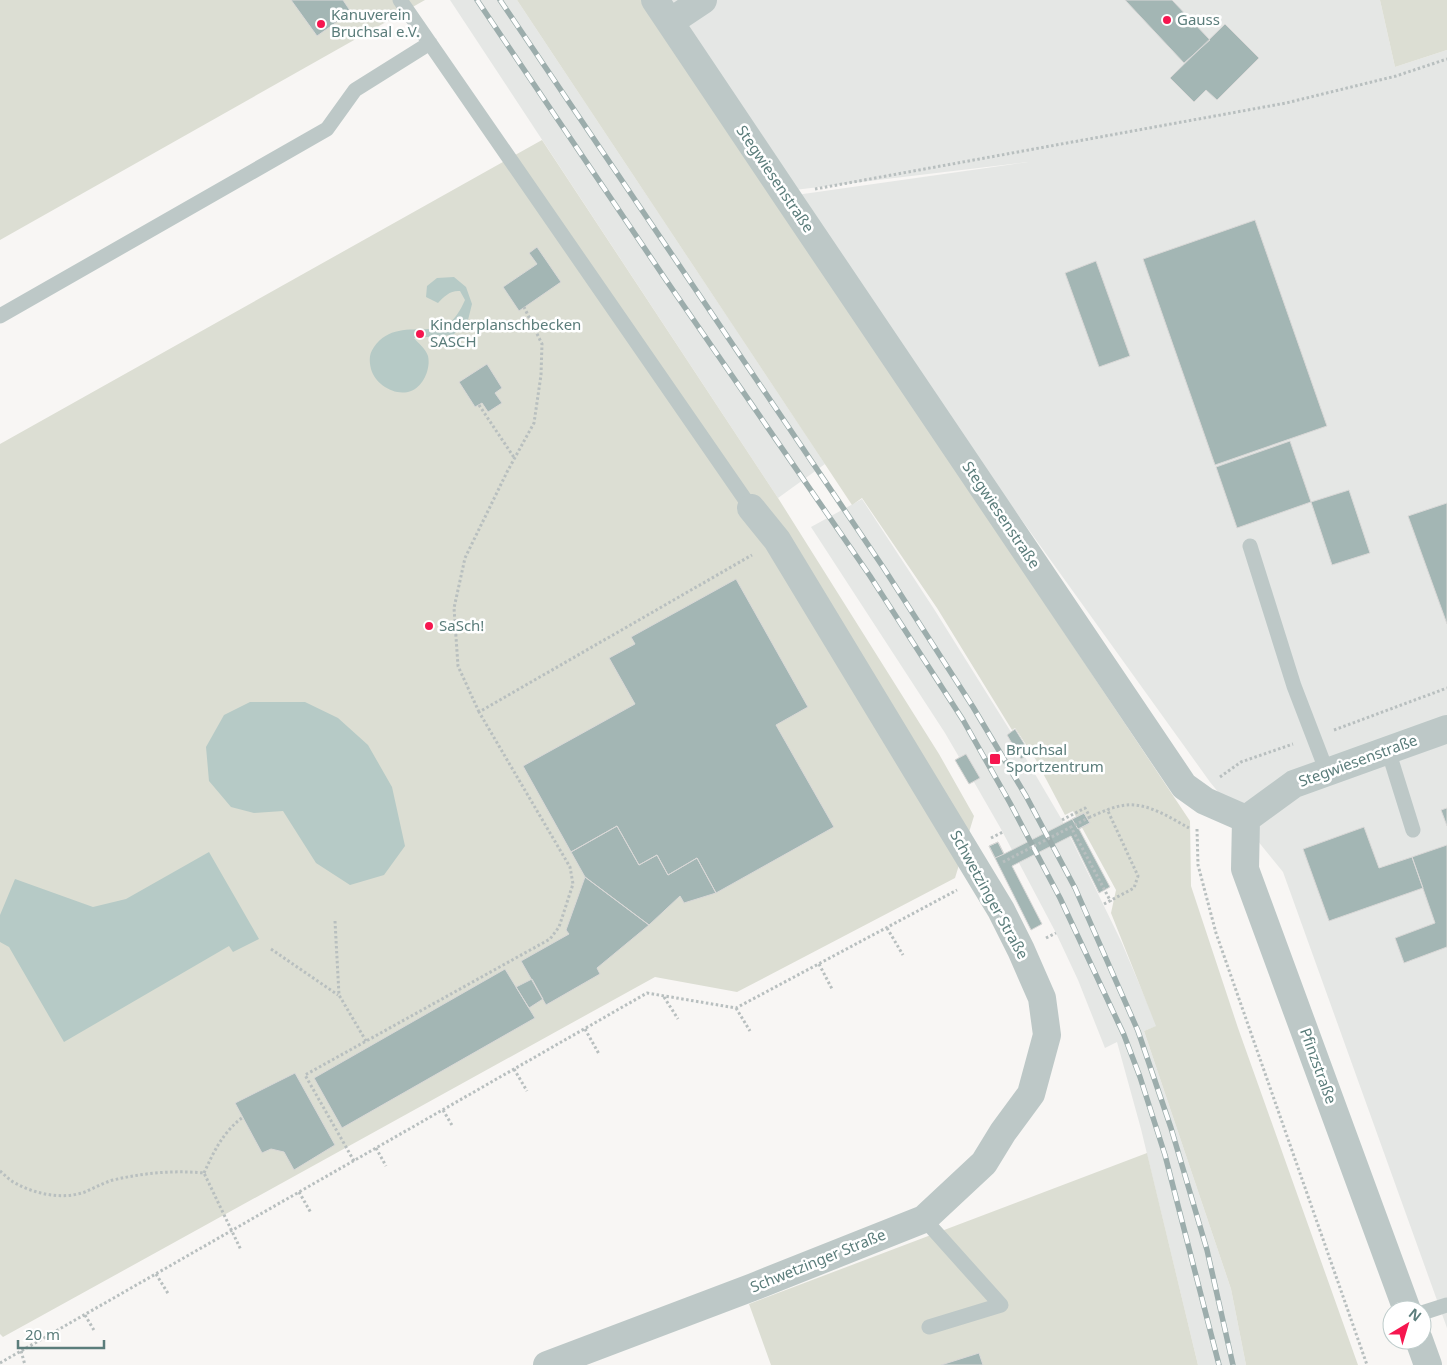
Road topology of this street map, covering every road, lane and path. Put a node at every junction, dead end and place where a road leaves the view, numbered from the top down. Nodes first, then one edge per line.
1 (400, 0) edge
2 (656, 0) edge
3 (703, 0) edge
4 (670, 22) junction
5 (430, 43) junction
6 (1447, 59) edge
7 (784, 194) junction
8 (524, 307) dead end
9 (0, 316) edge
10 (479, 405) dead end
11 (515, 459) junction
12 (751, 508) joint
13 (777, 540) junction
14 (1250, 546) dead end
15 (479, 712) junction
16 (1447, 728) edge
17 (1388, 750) junction
18 (1327, 772) junction
19 (1206, 801) junction
20 (1107, 809) junction
21 (1090, 817) junction
22 (1062, 820) dead end
23 (1246, 820) junction
24 (1072, 826) junction
25 (1413, 830) dead end
26 (1197, 831) junction
27 (992, 870) junction
28 (1111, 902) junction
29 (1104, 904) dead end
30 (335, 922) dead end
31 (887, 928) junction
32 (271, 949) dead end
33 (902, 955) dead end
34 (819, 964) junction
35 (832, 990) dead end
36 (339, 995) junction
37 (664, 996) junction
38 (736, 1008) junction
39 (678, 1019) dead end
40 (585, 1029) junction
41 (750, 1031) dead end
42 (366, 1041) junction
43 (599, 1054) dead end
44 (514, 1069) junction
45 (527, 1091) dead end
46 (443, 1110) junction
47 (243, 1117) dead end
48 (453, 1127) dead end
49 (376, 1148) junction
50 (354, 1161) junction
51 (386, 1166) dead end
52 (0, 1171) edge
53 (204, 1173) junction
54 (299, 1192) junction
55 (311, 1213) dead end
56 (924, 1219) junction
57 (230, 1231) junction
58 (240, 1250) dead end
59 (156, 1274) junction
60 (169, 1295) dead end
61 (1404, 1300) edge
62 (1447, 1304) edge
63 (1432, 1309) edge
64 (85, 1314) junction
65 (929, 1327) dead end
66 (95, 1332) dead end
67 (1422, 1350) edge
68 (21, 1351) junction
69 (0, 1363) edge
70 (25, 1365) edge
71 (548, 1365) edge
72 (1367, 1365) edge
73 (1428, 1365) edge

1 - 5 lane
2 - 4 street, Stegwiesenstraße
3 - 4 street
4 - 7 street, Stegwiesenstraße
5 - 9 lane
5 - 12 lane
6 - 7 path
7 - 19 street, Stegwiesenstraße
8 - 11 path
10 - 11 path
11 - 15 path
12 - 13 street, Schwetzinger Straße
13 - 15 path
13 - 27 street, Schwetzinger Straße
14 - 18 lane
15 - 42 path
16 - 17 street, Stegwiesenstraße
17 - 18 street, Stegwiesenstraße
17 - 25 lane
18 - 23 street, Stegwiesenstraße
19 - 23 street, Stegwiesenstraße
19 - 26 path
20 - 21 path
20 - 26 path
20 - 28 path
21 - 22 path
21 - 24 path
23 - 61 street, Pfinzstraße
24 - 27 path, bridge
24 - 28 path
26 - 72 path
27 - 31 path
27 - 56 street, Schwetzinger Straße
28 - 29 path
30 - 36 path
31 - 33 path
31 - 34 path
32 - 36 path
34 - 35 path
34 - 38 path
36 - 42 path
37 - 38 path
37 - 39 path
37 - 40 path
38 - 41 path
40 - 43 path
40 - 44 path
42 - 50 path
44 - 45 path
44 - 46 path
46 - 48 path
46 - 49 path
47 - 53 path
49 - 50 path
49 - 51 path
50 - 54 path
52 - 53 path
53 - 57 path
54 - 55 path
54 - 57 path
56 - 65 lane
56 - 71 street, Schwetzinger Straße
57 - 58 path
57 - 59 path
59 - 60 path
59 - 64 path
62 - 63 lane
64 - 66 path
64 - 68 path
67 - 73 street
68 - 69 path
68 - 70 path

